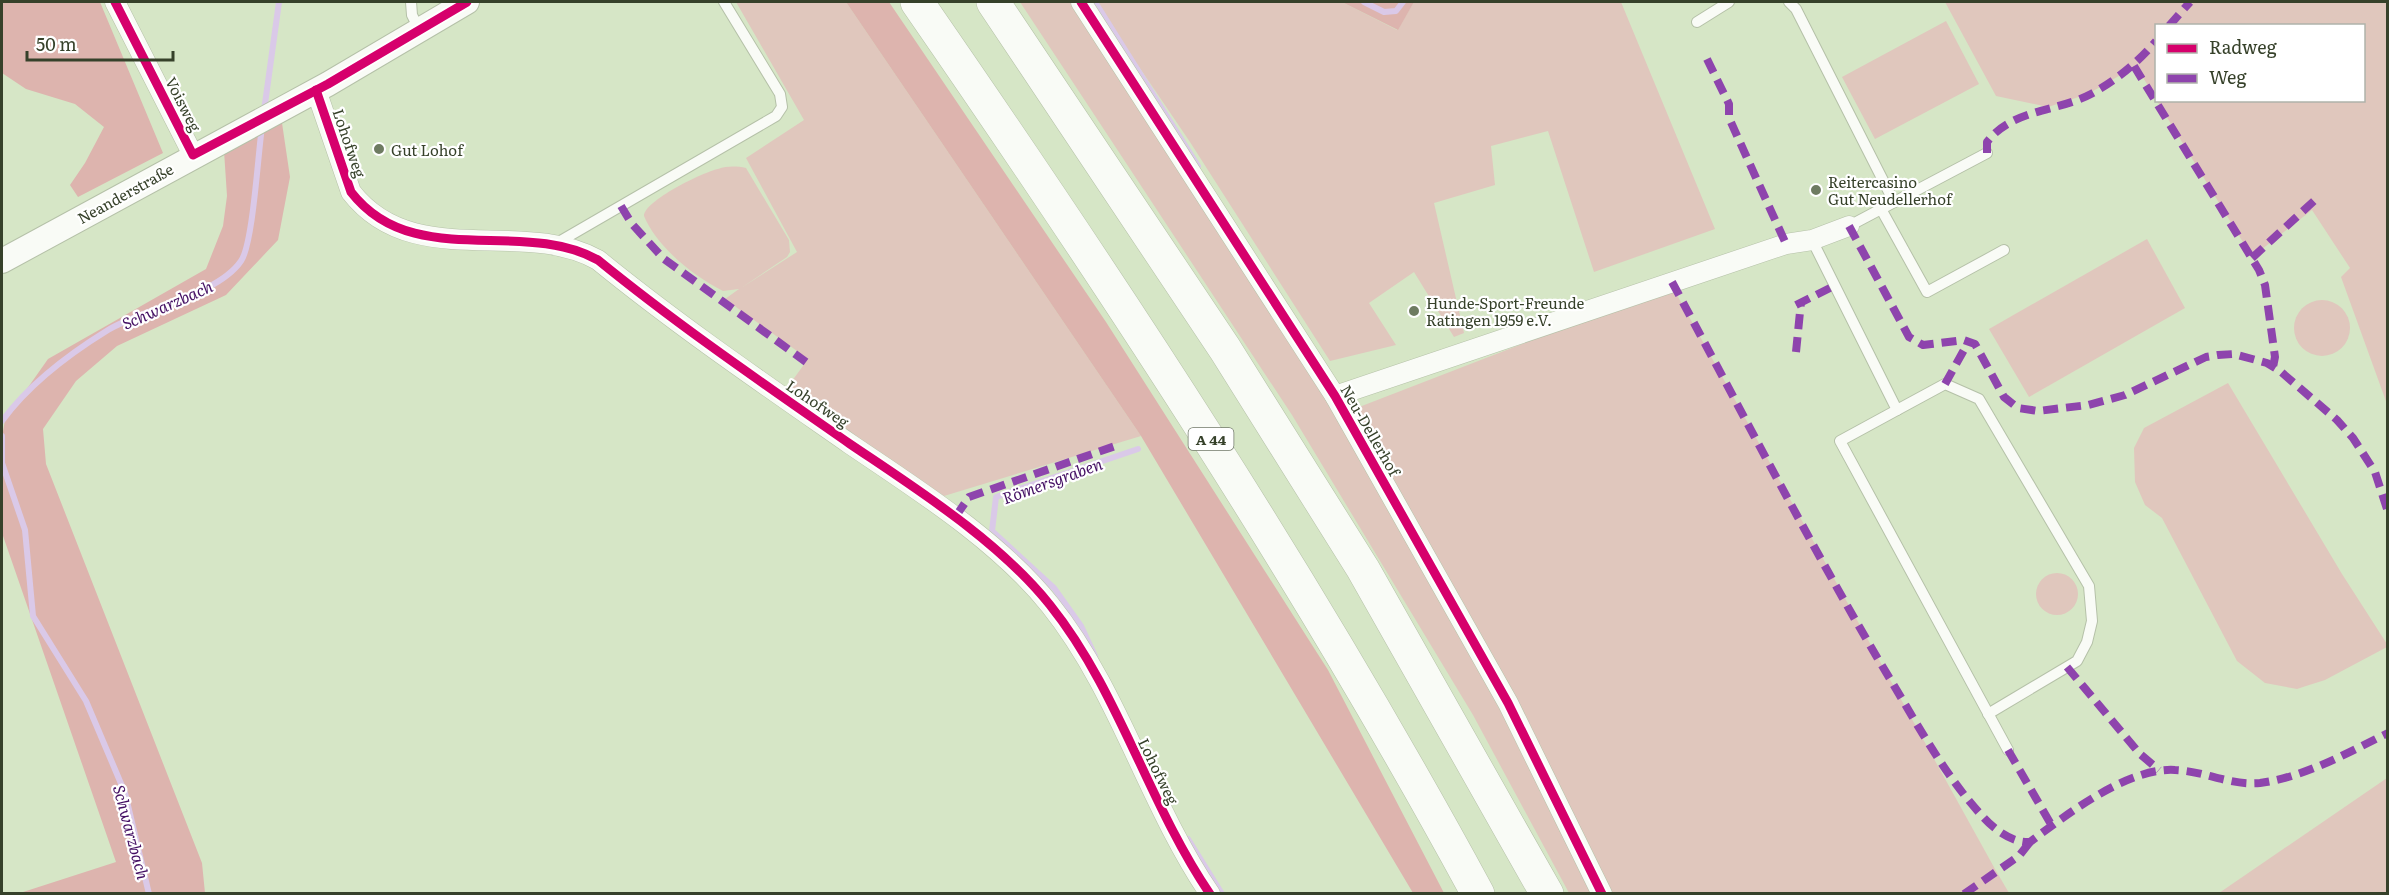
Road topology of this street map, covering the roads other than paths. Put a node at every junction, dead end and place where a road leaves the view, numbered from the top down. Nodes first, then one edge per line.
1 (115, 2) edge
2 (411, 2) edge
3 (466, 2) edge
4 (724, 2) edge
5 (917, 2) edge
6 (993, 2) edge
7 (1081, 2) edge
8 (1729, 2) edge
9 (1789, 2) edge
10 (1697, 22) dead end
11 (419, 29) junction
12 (316, 90) junction
13 (1987, 153) dead end
14 (193, 155) junction
15 (1894, 202) junction
16 (1881, 210) junction
17 (1849, 226) joint
18 (1812, 240) junction
19 (557, 243) junction
20 (2004, 250) dead end
21 (2, 261) edge
22 (1335, 396) junction
23 (1897, 410) junction
24 (1988, 714) junction
25 (2008, 750) dead end
26 (1210, 894) edge
27 (1478, 894) edge
28 (1547, 894) edge
29 (1602, 894) edge

1 - 14 street, Voisweg
2 - 11 lane
3 - 11 street, Neanderstraße
4 - 19 lane
5 - 27 highway, A 44
6 - 28 highway
7 - 22 street, Neu-Dellerhof
8 - 10 lane
9 - 15 lane
11 - 12 street, Neanderstraße
12 - 14 street, Neanderstraße
12 - 19 street, Lohofweg
13 - 15 lane
14 - 21 street, Neanderstraße
15 - 16 lane
16 - 17 lane
16 - 20 lane
17 - 18 street, Neu-Dellerhof
18 - 22 street, Neu-Dellerhof
18 - 23 lane
19 - 26 street, Lohofweg
22 - 29 street, Neu-Dellerhof
23 - 24 lane
23 - 24 lane
24 - 25 lane

